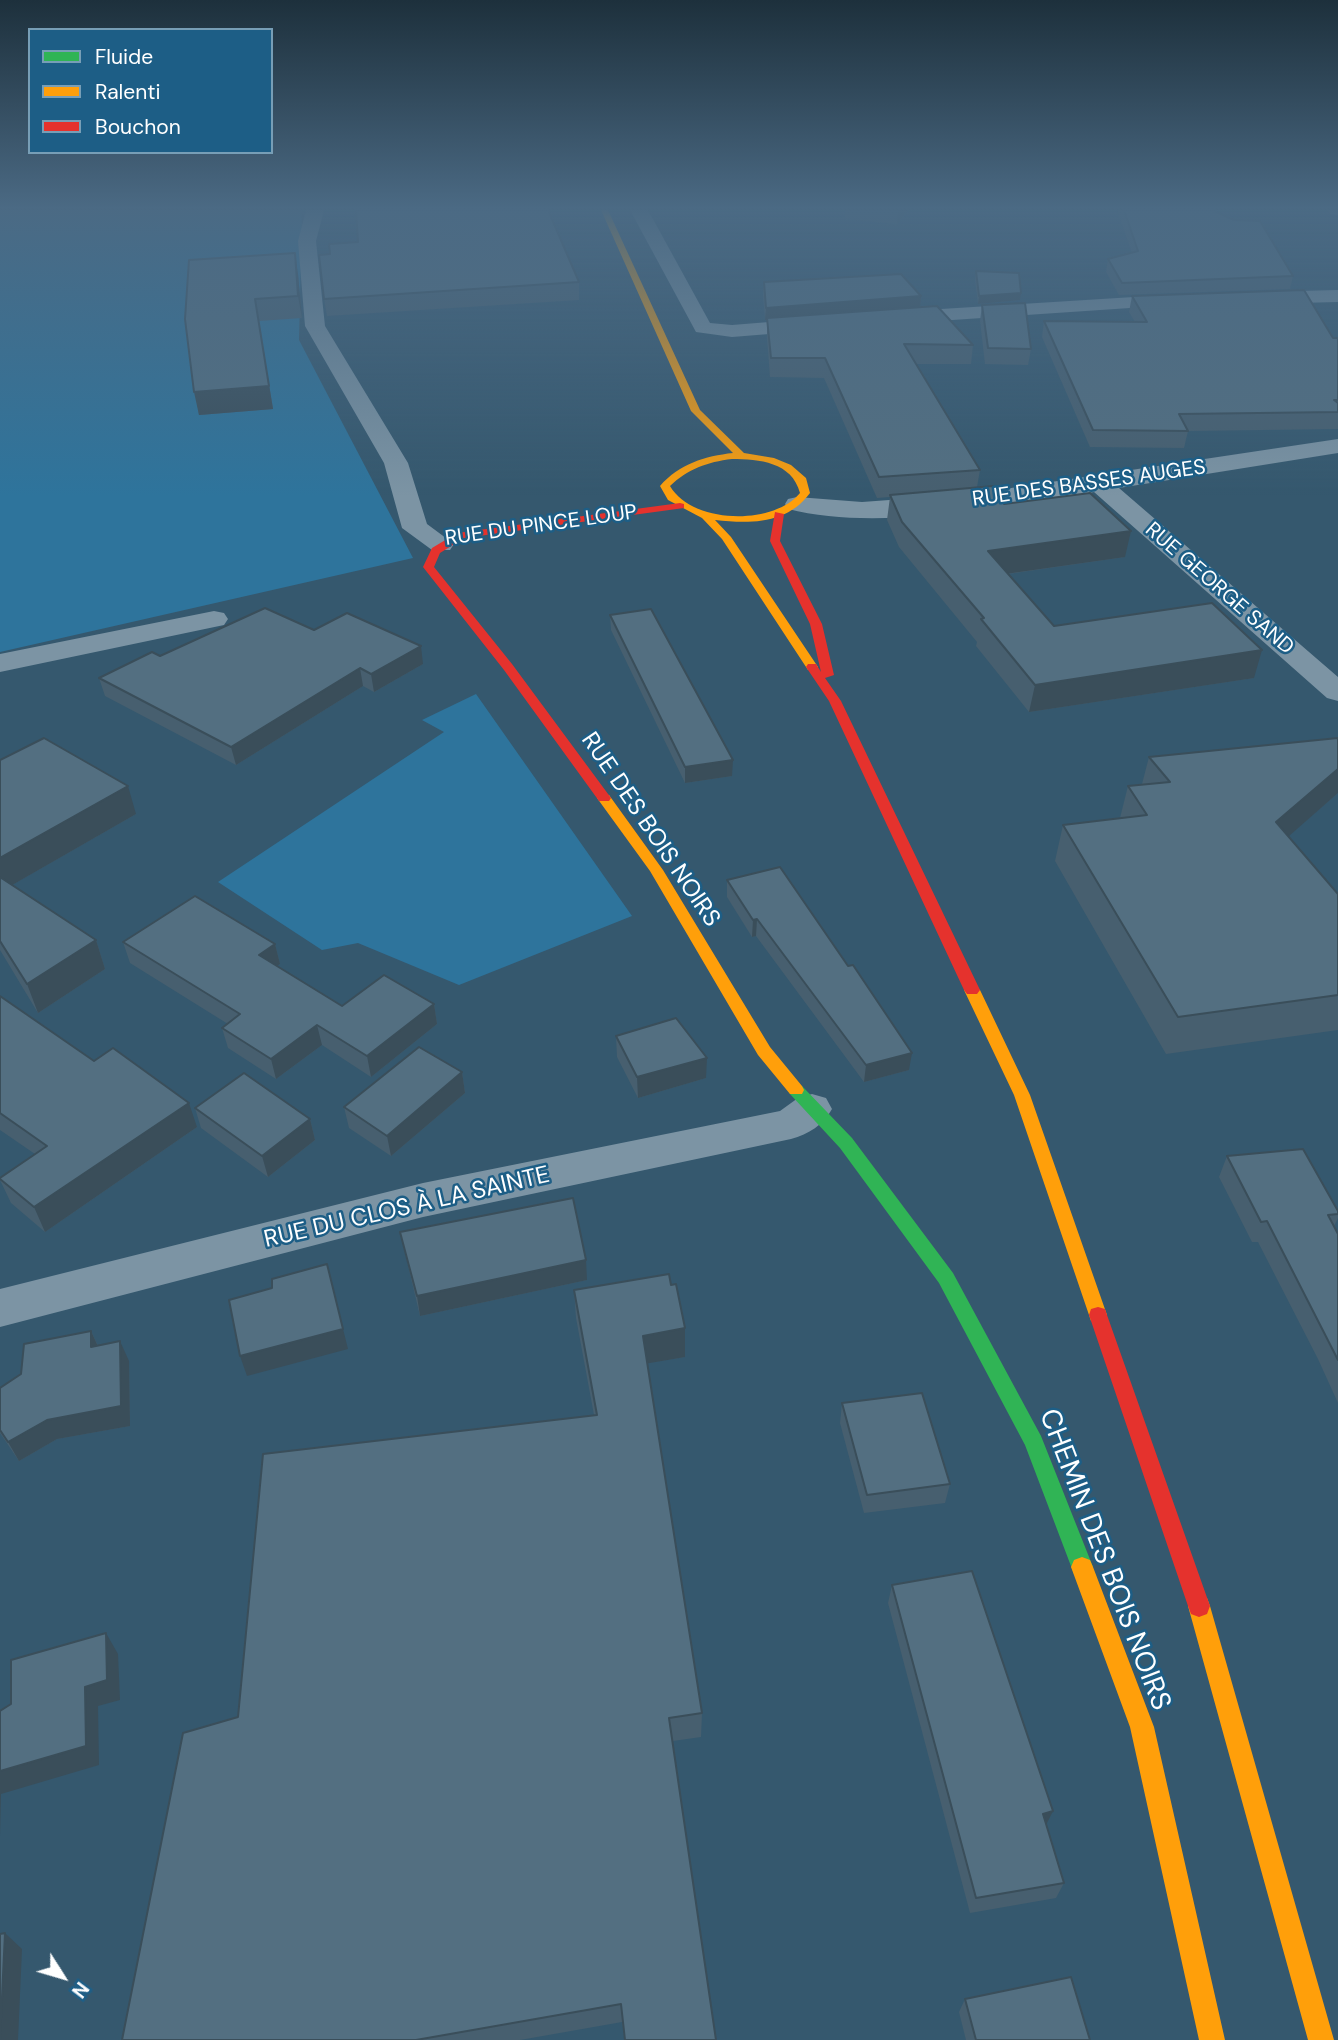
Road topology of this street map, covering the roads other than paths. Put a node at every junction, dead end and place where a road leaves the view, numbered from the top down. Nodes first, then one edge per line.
1 (313, 305) edge
2 (648, 305) edge
3 (691, 305) edge
4 (1104, 305) edge
5 (876, 320) edge
6 (836, 323) edge
7 (696, 411) junction
8 (1338, 446) edge
9 (743, 457) junction
10 (692, 462) junction
11 (1101, 485) junction
12 (680, 506) junction
13 (788, 509) junction
14 (705, 515) junction
15 (441, 544) junction
16 (214, 619) dead end
17 (1338, 655) edge
18 (1302, 662) junction
19 (0, 663) edge
20 (1338, 692) edge
21 (835, 701) junction
22 (812, 1109) junction
23 (846, 1143) joint
24 (0, 1308) edge
25 (1212, 2040) edge
26 (1321, 2040) edge

1 - 15 street, RUE DU PINCE LOUP
2 - 7 main road
3 - 6 street
4 - 5 street
7 - 9 main road
7 - 10 main road
8 - 11 street, RUE DES BASSES AUGES
9 - 10 main road
9 - 13 main road
10 - 12 main road
11 - 13 street, RUE DES BASSES AUGES
11 - 18 street, RUE GEORGE SAND
12 - 14 main road
12 - 15 main road, RUE DU PINCE LOUP
13 - 14 main road
13 - 21 main road
14 - 21 main road
15 - 22 main road, RUE DES BOIS NOIRS
16 - 19 street
17 - 18 street
18 - 20 street, RUE GEORGE SAND
21 - 26 main road
22 - 23 main road, RUE DES BOIS NOIRS
22 - 24 street, RUE DU CLOS À LA SAINTE
23 - 25 main road, CHEMIN DES BOIS NOIRS

